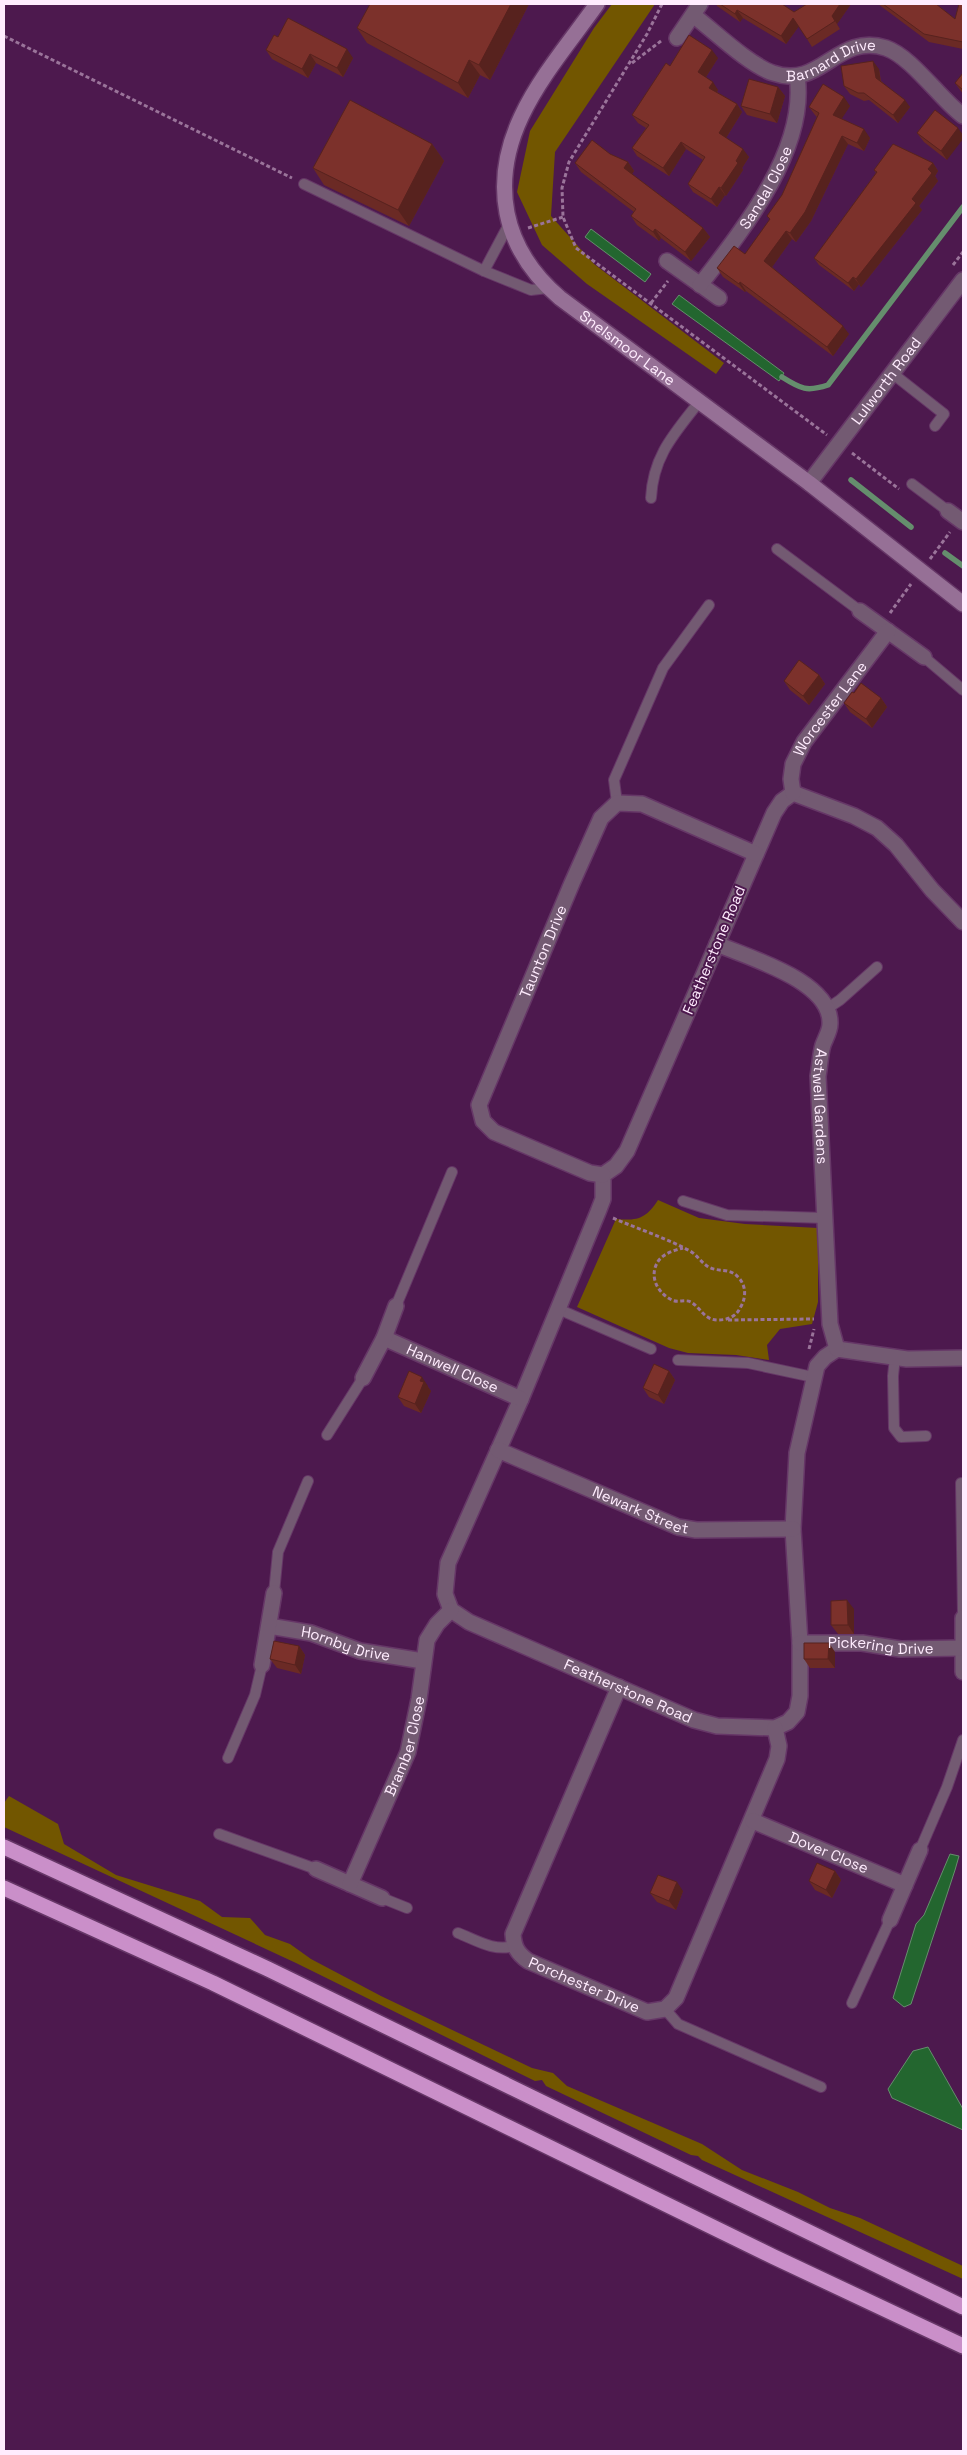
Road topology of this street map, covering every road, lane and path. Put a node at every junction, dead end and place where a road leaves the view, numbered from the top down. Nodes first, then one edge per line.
1 (597, 4) edge
2 (696, 9) edge
3 (4, 36) edge
4 (674, 42) joint
5 (629, 64) dead end
6 (797, 76) junction
7 (963, 116) edge
8 (304, 184) joint
9 (563, 218) dead end
10 (511, 228) junction
11 (672, 265) joint
12 (484, 271) junction
13 (963, 280) edge
14 (700, 285) junction
15 (548, 288) junction
16 (719, 298) dead end
17 (651, 303) dead end
18 (892, 373) junction
19 (699, 402) junction
20 (934, 426) dead end
21 (809, 483) junction
22 (912, 484) dead end
23 (651, 498) dead end
24 (948, 510) joint
25 (963, 522) edge
26 (777, 549) dead end
27 (963, 604) edge
28 (709, 605) dead end
29 (860, 611) joint
30 (888, 631) junction
31 (924, 657) joint
32 (963, 690) edge
33 (793, 793) junction
34 (617, 803) junction
35 (756, 854) junction
36 (963, 922) edge
37 (717, 944) junction
38 (877, 968) dead end
39 (828, 1008) junction
40 (452, 1172) dead end
41 (603, 1175) junction
42 (683, 1201) dead end
43 (598, 1212) junction
44 (825, 1218) junction
45 (683, 1248) junction
46 (829, 1305) junction
47 (396, 1306) joint
48 (558, 1309) junction
49 (816, 1319) junction
50 (727, 1320) junction
51 (384, 1338) junction
52 (651, 1349) dead end
53 (837, 1350) junction
54 (894, 1357) junction
55 (963, 1358) edge
56 (678, 1360) dead end
57 (814, 1377) junction
58 (363, 1378) joint
59 (521, 1399) junction
60 (327, 1435) dead end
61 (926, 1436) dead end
62 (498, 1450) junction
63 (308, 1481) dead end
64 (961, 1483) dead end
65 (792, 1529) junction
66 (274, 1593) joint
67 (451, 1610) junction
68 (963, 1618) edge
69 (269, 1626) junction
70 (800, 1643) junction
71 (962, 1648) junction
72 (423, 1661) junction
73 (262, 1665) joint
74 (963, 1672) edge
75 (963, 1683) edge
76 (619, 1686) junction
77 (775, 1728) junction
78 (963, 1740) edge
79 (228, 1758) dead end
80 (753, 1821) junction
81 (219, 1834) dead end
82 (4, 1847) edge
83 (920, 1850) joint
84 (316, 1869) joint
85 (350, 1884) junction
86 (904, 1885) junction
87 (4, 1888) edge
88 (382, 1898) joint
89 (407, 1908) dead end
90 (890, 1920) joint
91 (458, 1933) dead end
92 (514, 1946) junction
93 (852, 2003) dead end
94 (665, 2009) junction
95 (821, 2087) dead end
96 (963, 2307) edge
97 (963, 2346) edge

1 - 10 street, Snelsmoor Lane
2 - 4 street, Barnard Drive
2 - 6 street, Barnard Drive
3 - 8 path
4 - 5 path
6 - 7 street, Barnard Drive
6 - 14 street, Sandal Close
8 - 12 lane
9 - 10 path
10 - 12 lane
10 - 15 street, Snelsmoor Lane
11 - 14 street
11 - 17 path
12 - 15 lane
13 - 18 street, Lulworth Road
14 - 16 street
15 - 19 street, Snelsmoor Lane
18 - 20 lane
18 - 21 street, Lulworth Road
19 - 21 street, Snelsmoor Lane
19 - 23 lane
21 - 27 street, Snelsmoor Lane
22 - 24 lane
24 - 25 street
26 - 29 lane
28 - 34 lane
29 - 30 street
30 - 31 street
30 - 33 street, Worcester Lane
31 - 32 lane
33 - 35 street, Featherstone Road
33 - 36 street
34 - 35 street
34 - 41 street, Taunton Drive
35 - 37 street, Featherstone Road
37 - 39 street
37 - 41 street, Featherstone Road
38 - 39 lane
39 - 44 street, Astwell Gardens
40 - 47 lane
41 - 43 street
42 - 44 lane
43 - 45 path
43 - 48 street
44 - 46 street, Astwell Gardens
45 - 50 path
45 - 50 path
46 - 49 path
46 - 53 street, Astwell Gardens
47 - 51 street
48 - 52 lane
48 - 59 street
49 - 50 path
49 - 57 path
51 - 58 street
51 - 59 street, Hanwell Close
53 - 54 street
53 - 57 street
54 - 55 street
54 - 61 lane
56 - 57 lane
57 - 65 street
58 - 60 lane
59 - 62 street
62 - 65 street, Newark Street
62 - 67 street
63 - 66 lane
64 - 68 lane
65 - 70 street
66 - 69 street
67 - 72 street, Bramber Close
67 - 76 street, Featherstone Road
68 - 71 street
69 - 72 street, Hornby Drive
69 - 73 street
70 - 71 street, Pickering Drive
70 - 77 street
71 - 74 street
72 - 85 street, Bramber Close
73 - 79 lane
74 - 75 lane
76 - 77 street, Featherstone Road
76 - 92 street, Porchester Drive
77 - 80 street
78 - 83 lane
80 - 86 street, Dover Close
80 - 94 street
81 - 84 lane
82 - 96 highway
83 - 86 street
84 - 85 street
85 - 88 street
86 - 90 street
87 - 97 highway
88 - 89 lane
90 - 93 lane
91 - 92 lane
92 - 94 street, Porchester Drive
94 - 95 lane

